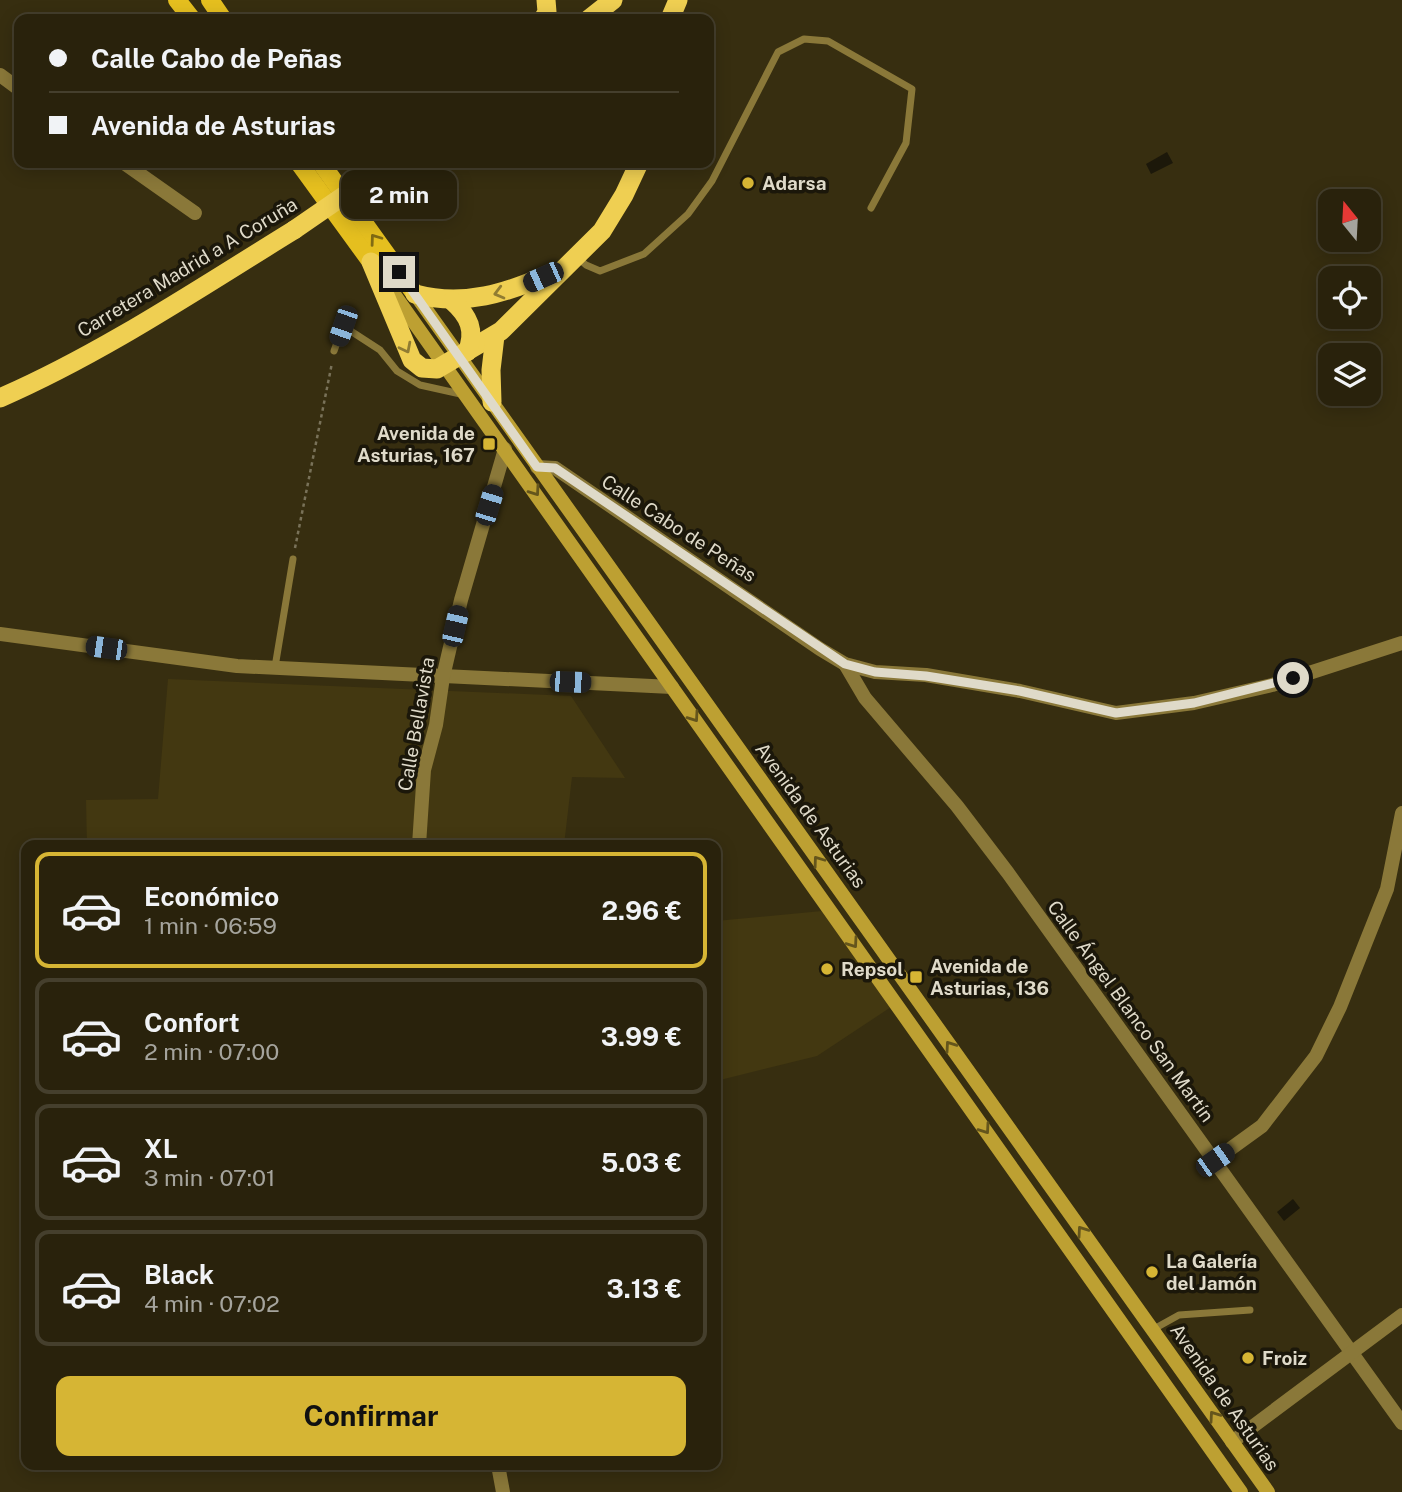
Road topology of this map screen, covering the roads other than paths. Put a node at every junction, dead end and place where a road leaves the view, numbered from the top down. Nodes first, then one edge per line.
1 (177, 0) edge
2 (613, 0) edge
3 (188, 14) edge
4 (595, 14) edge
5 (131, 168) edge
6 (303, 168) edge
7 (325, 168) edge
8 (384, 168) edge
9 (636, 168) edge
10 (871, 208) dead end
11 (195, 213) dead end
12 (371, 262) joint
13 (570, 262) junction
14 (415, 294) junction
15 (452, 301) junction
16 (495, 336) junction
17 (334, 351) road end
18 (458, 358) junction
19 (467, 395) junction
20 (0, 398) edge
21 (492, 402) junction
22 (505, 449) junction
23 (537, 467) junction
24 (293, 559) road end
25 (0, 634) edge
26 (1402, 643) edge
27 (845, 664) junction
28 (275, 668) junction
29 (443, 677) junction
30 (673, 687) junction
31 (1402, 813) edge
32 (419, 840) edge
33 (1215, 1160) junction
34 (1250, 1310) dead end
35 (1402, 1315) edge
36 (1152, 1330) junction
37 (1351, 1353) junction
38 (1402, 1423) edge
39 (1232, 1441) junction
40 (499, 1470) edge
41 (503, 1492) edge
42 (1241, 1492) edge
43 (1268, 1492) edge

1 - 3 main road
2 - 4 highway
5 - 11 street
6 - 12 main road
14 -> 7 main road, Avenida de Asturias
8 - 20 highway, Carretera Madrid a A Coruña, bridge
9 - 13 highway
10 - 13 lane
12 -> 18 highway
13 -> 15 highway
13 - 16 highway
14 - 15 highway
14 - 18 main road, Avenida de Asturias
15 - 18 highway
16 - 18 highway
16 - 21 highway
17 - 19 lane
18 - 19 main road, Avenida de Asturias
18 - 21 main road, Avenida de Asturias
19 - 22 main road, Avenida de Asturias
21 - 23 main road, Avenida de Asturias
22 - 29 street, Calle Bellavista
22 -> 30 main road, Avenida de Asturias
23 - 27 street, Calle Cabo de Peñas
36 -> 23 main road, Avenida de Asturias
24 - 28 lane
25 - 28 street
26 - 27 street, Calle Cabo de Peñas
27 - 33 street, Calle Ángel Blanco San Martín
28 - 29 street
29 - 30 street
29 - 32 street, Calle Bellavista
30 -> 42 main road, Avenida de Asturias
31 - 33 street
33 - 37 street, Calle Ángel Blanco San Martín
34 - 36 lane
35 - 37 street
39 -> 36 main road, Avenida de Asturias
37 - 38 street, Calle Ángel Blanco San Martín
37 - 39 street
39 - 43 main road, Avenida de Asturias
40 - 41 street

